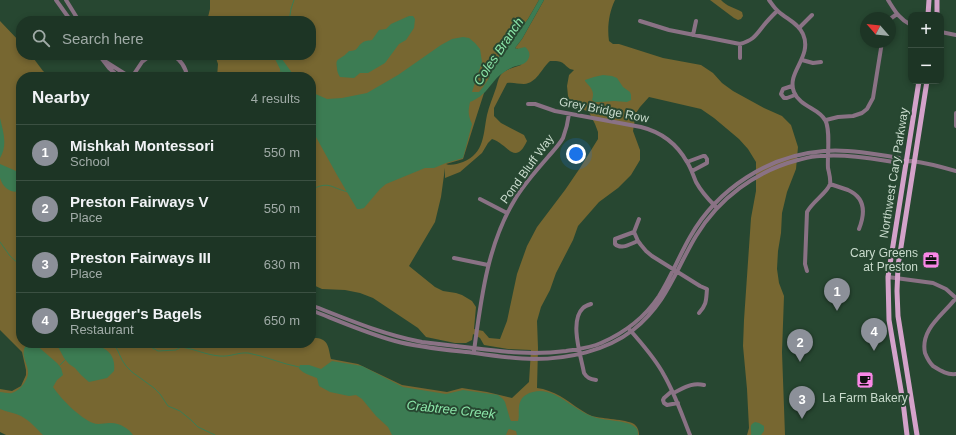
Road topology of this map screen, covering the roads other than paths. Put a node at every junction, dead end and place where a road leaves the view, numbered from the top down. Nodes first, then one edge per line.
1 (56, 0) edge
2 (66, 0) edge
3 (769, 0) edge
4 (888, 0) edge
5 (929, 0) edge
6 (937, 0) edge
7 (777, 11) junction
8 (895, 12) edge
9 (928, 12) edge
10 (937, 12) edge
11 (896, 14) edge
12 (812, 15) dead end
13 (67, 16) edge
14 (76, 16) edge
15 (640, 21) dead end
16 (696, 21) dead end
17 (908, 23) edge
18 (799, 28) junction
19 (944, 32) edge
20 (956, 34) edge
21 (693, 35) junction
22 (740, 44) junction
23 (881, 48) edge
24 (740, 58) dead end
25 (104, 60) joint
26 (144, 60) edge
27 (180, 60) edge
28 (802, 60) junction
29 (821, 62) dead end
30 (113, 72) edge
31 (123, 72) edge
32 (135, 72) edge
33 (186, 72) edge
34 (918, 84) edge
35 (927, 84) edge
36 (792, 86) junction
37 (795, 95) junction
38 (528, 104) dead end
39 (569, 114) junction
40 (956, 114) edge
41 (826, 120) junction
42 (956, 126) edge
43 (828, 153) junction
44 (903, 161) junction
45 (687, 162) junction
46 (915, 162) junction
47 (956, 170) edge
48 (692, 171) junction
49 (830, 184) junction
50 (480, 199) dead end
51 (716, 206) junction
52 (507, 213) junction
53 (639, 219) dead end
54 (859, 229) dead end
55 (634, 232) junction
56 (638, 241) junction
57 (454, 258) dead end
58 (488, 265) junction
59 (673, 269) junction
60 (807, 271) dead end
61 (678, 272) junction
62 (888, 278) junction
63 (897, 279) junction
64 (956, 298) edge
65 (591, 304) dead end
66 (316, 307) edge
67 (316, 312) edge
68 (699, 313) dead end
69 (629, 330) junction
70 (474, 351) junction
71 (580, 351) junction
72 (956, 374) edge
73 (596, 380) dead end
74 (704, 386) dead end
75 (673, 392) junction
76 (678, 403) junction
77 (690, 435) edge
78 (907, 435) edge
79 (917, 435) edge

1 - 13 street
2 - 14 street
3 - 7 street
4 - 8 street
5 - 9 main road
6 - 10 main road
7 - 18 street
7 - 22 street
11 - 17 street
12 - 18 street
15 - 21 street
16 - 21 street
18 - 28 street
19 - 20 street
21 - 22 street
22 - 24 street
23 - 41 street
25 - 30 street
25 - 31 street
26 - 32 street
27 - 33 street
28 - 29 street
28 - 36 street
34 - 44 main road, Northwest Cary Parkway
35 - 46 main road, Northwest Cary Parkway
36 - 37 street
36 - 37 street
37 - 41 street
38 - 39 street, Grey Bridge Row
39 - 45 street, Grey Bridge Row
39 - 52 street, Pond Bluff Way
40 - 42 street
41 - 43 street
43 - 44 street
43 - 49 street
43 - 51 street
44 - 46 street
44 - 62 main road, Northwest Cary Parkway
45 - 48 street, Grey Bridge Row
45 - 48 street
46 - 47 street
46 - 63 main road, Northwest Cary Parkway
48 - 51 street, Grey Bridge Row
49 - 54 street
49 - 60 street
50 - 52 street
51 - 59 street
51 - 61 street
52 - 58 street, Pond Bluff Way
53 - 55 street
55 - 56 street
55 - 56 street
56 - 59 street
57 - 58 street
58 - 70 street, Pond Bluff Way
59 - 61 street
59 - 69 street
61 - 68 street
61 - 69 street
62 - 63 street
62 - 78 main road, Northwest Cary Parkway
63 - 64 street
63 - 79 main road, Northwest Cary Parkway
64 - 72 street
65 - 71 street
66 - 70 street
67 - 70 street
69 - 71 street
69 - 75 street
70 - 71 street
71 - 73 street
74 - 75 street
75 - 76 street
75 - 76 street
76 - 77 street

